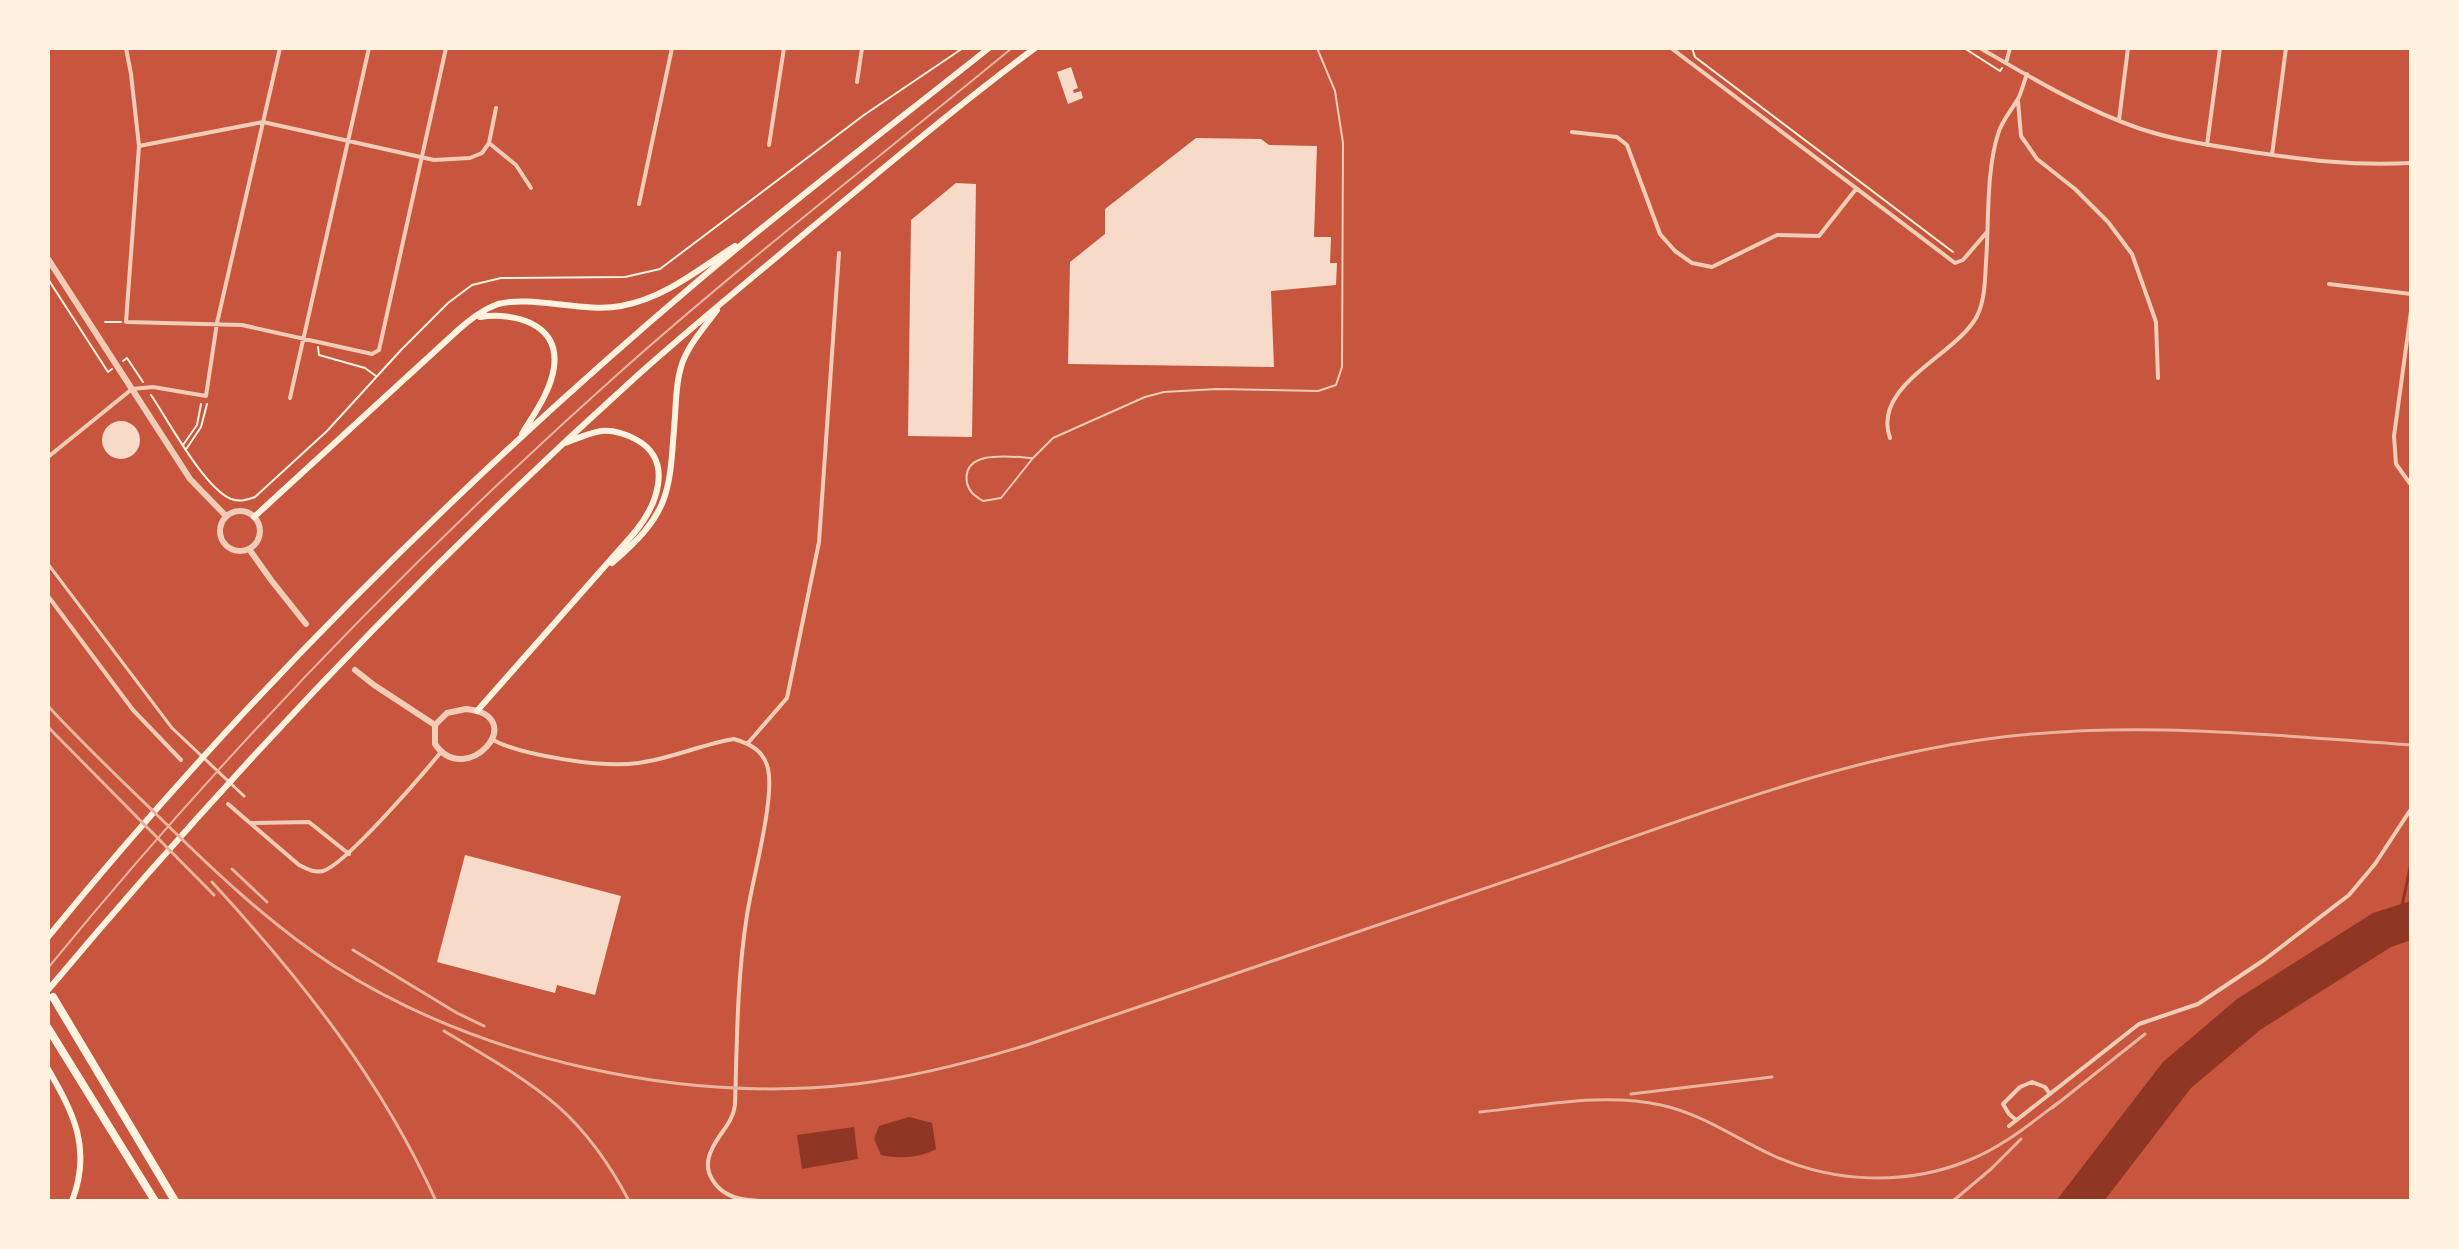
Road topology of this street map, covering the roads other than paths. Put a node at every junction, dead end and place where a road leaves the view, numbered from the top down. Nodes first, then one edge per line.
1 (126, 48) edge
2 (280, 48) edge
3 (369, 48) edge
4 (446, 48) edge
5 (672, 48) edge
6 (784, 48) edge
7 (862, 48) edge
8 (989, 48) edge
9 (1035, 48) edge
10 (1317, 48) edge
11 (1671, 48) edge
12 (1685, 48) edge
13 (1980, 48) edge
14 (2010, 48) edge
15 (2128, 48) edge
16 (2220, 48) edge
17 (2286, 48) edge
18 (1680, 55) junction
19 (2006, 63) junction
20 (2027, 74) junction
21 (857, 82) dead end
22 (2018, 98) junction
23 (496, 108) dead end
24 (2119, 120) junction
25 (263, 122) junction
26 (1572, 132) dead end
27 (348, 140) junction
28 (489, 143) junction
29 (769, 145) dead end
30 (2207, 145) junction
31 (139, 146) junction
32 (2272, 155) junction
33 (421, 157) junction
34 (2411, 163) edge
35 (531, 188) dead end
36 (1856, 189) junction
37 (639, 204) dead end
38 (1989, 230) junction
39 (755, 233) junction
40 (839, 253) dead end
41 (49, 261) edge
42 (2329, 284) dead end
43 (2411, 294) edge
44 (725, 300) junction
45 (2411, 311) edge
46 (476, 317) junction
47 (217, 323) junction
48 (304, 340) junction
49 (2158, 378) dead end
50 (132, 389) junction
51 (290, 398) dead end
52 (1890, 438) dead end
53 (519, 439) junction
54 (562, 444) junction
55 (48, 457) edge
56 (1033, 458) junction
57 (2411, 485) edge
58 (226, 516) junction
59 (254, 517) junction
60 (249, 549) junction
61 (48, 564) edge
62 (597, 575) junction
63 (48, 596) edge
64 (306, 624) dead end
65 (355, 670) dead end
66 (477, 711) junction
67 (435, 725) junction
68 (493, 740) junction
69 (748, 743) junction
70 (441, 752) junction
71 (181, 760) dead end
72 (244, 796) dead end
73 (228, 804) dead end
74 (2411, 809) edge
75 (251, 823) junction
76 (349, 854) junction
77 (48, 937) edge
78 (50, 994) edge
79 (48, 1028) edge
80 (48, 1069) edge
81 (2050, 1094) junction
82 (2017, 1121) junction
83 (2009, 1126) dead end
84 (72, 1201) edge
85 (155, 1201) edge
86 (175, 1201) edge
87 (798, 1201) edge

1 - 31 street
2 - 25 street
3 - 27 street
4 - 33 street
5 - 37 street
6 - 29 street
7 - 21 street
8 - 39 main road
9 - 44 main road
10 - 56 lane
11 - 18 street
12 - 18 street
13 - 19 street
14 - 19 street
15 - 24 street
16 - 30 street
17 - 32 street
18 - 36 street
19 - 20 street
20 - 22 street
20 - 24 street
22 - 38 street
22 - 49 street
23 - 28 street
24 - 30 street
25 - 27 street
25 - 31 street
25 - 47 street
26 - 36 street
27 - 33 street
27 - 48 street
28 - 33 street
28 - 35 street
30 - 32 street
31 - 47 street
32 - 34 street
33 - 48 street
36 - 38 street
38 - 52 street
39 - 46 main road
39 - 53 main road
40 - 69 street
41 - 50 street
42 - 43 street
44 - 54 main road
44 - 62 main road
45 - 57 street
46 - 53 main road
46 - 59 main road
47 - 48 street
47 - 50 street
48 - 51 street
50 - 55 street
50 - 58 street
53 - 77 main road
54 - 62 main road
54 - 78 main road
56 - 56 lane
58 - 59 street
58 - 60 street
59 - 60 street
60 - 64 street
61 - 72 street
62 - 66 main road
63 - 71 street
65 - 67 street
66 - 67 street
66 - 68 street
67 - 70 street
68 - 69 street
68 - 70 street
69 - 87 street
70 - 76 street
73 - 75 street
74 - 81 street
75 - 76 street
75 - 76 street
78 - 86 highway
79 - 85 highway
80 - 84 main road
81 - 82 street
81 - 82 street
82 - 83 street

